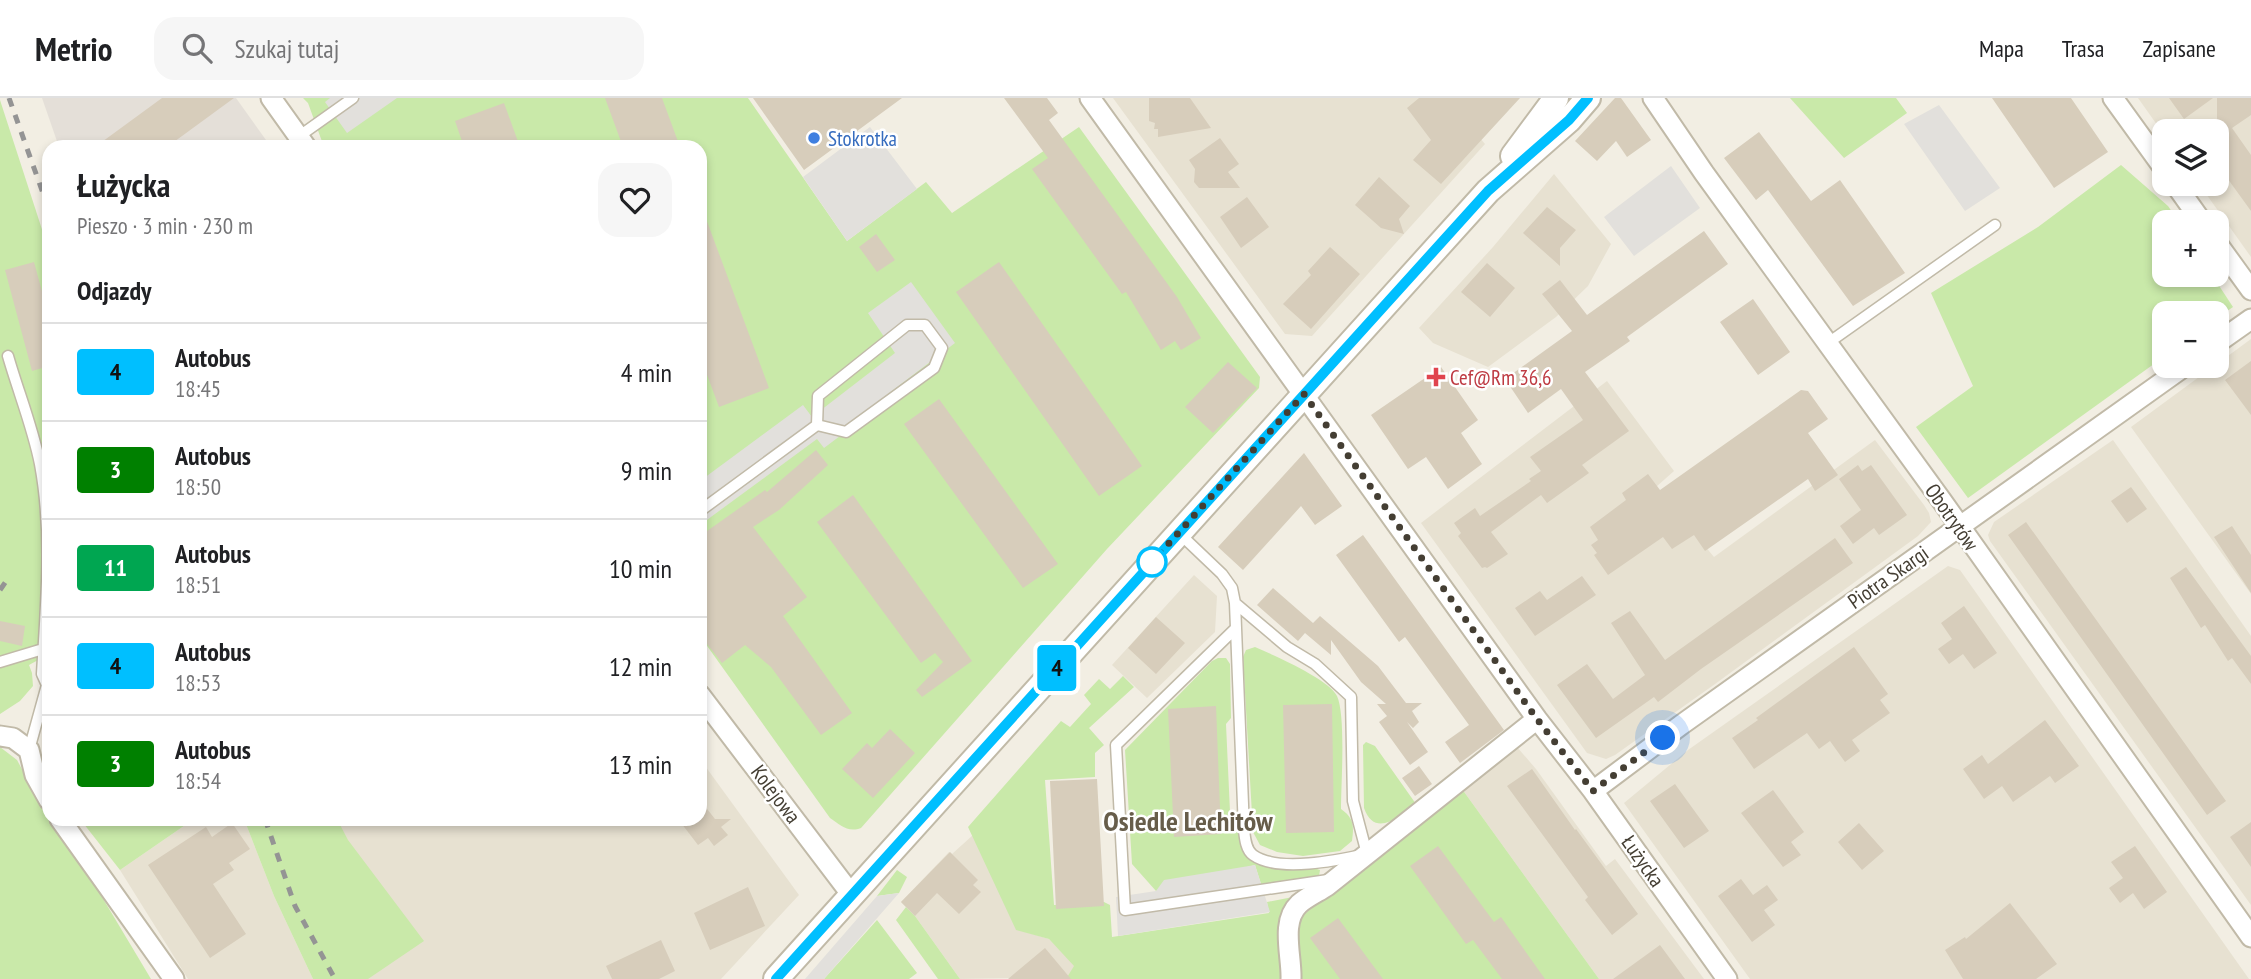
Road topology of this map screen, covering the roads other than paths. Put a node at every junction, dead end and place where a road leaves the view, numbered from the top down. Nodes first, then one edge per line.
1 (271, 98) edge
2 (353, 98) edge
3 (1090, 98) edge
4 (1556, 98) edge
5 (1588, 98) edge
6 (1653, 98) edge
7 (2113, 98) edge
8 (301, 140) edge
9 (304, 140) edge
10 (2152, 152) edge
11 (1488, 191) junction
12 (1995, 225) dead end
13 (2229, 260) edge
14 (2251, 290) edge
15 (2251, 318) edge
16 (2229, 334) edge
17 (1828, 343) junction
18 (8, 356) dead end
19 (2168, 378) edge
20 (1304, 394) junction
21 (817, 425) junction
22 (42, 481) edge
23 (707, 506) edge
24 (1959, 527) junction
25 (1178, 533) junction
26 (1235, 603) junction
27 (1236, 628) junction
28 (42, 649) edge
29 (0, 662) edge
30 (42, 703) edge
31 (707, 704) edge
32 (1537, 719) junction
33 (0, 736) edge
34 (29, 750) junction
35 (42, 788) edge
36 (1593, 791) junction
37 (65, 826) edge
38 (1367, 854) junction
39 (1336, 878) junction
40 (851, 894) junction
41 (2251, 937) edge
42 (174, 979) edge
43 (776, 979) edge
44 (1291, 979) edge
45 (1727, 979) edge

1 - 8 street
2 - 9 lane
3 - 20 street, Łużycka
4 - 11 street
5 - 11 street
6 - 17 street, Obotrytów
7 - 10 street
11 - 20 street
12 - 17 lane
13 - 14 street
15 - 16 street
17 - 24 street, Obotrytów
18 - 22 lane
19 - 24 street, Piotra Skargi
20 - 25 street
20 - 32 street, Łużycka
21 - 21 lane
21 - 23 lane
24 - 36 street, Piotra Skargi
24 - 41 street, Obotrytów
25 - 26 lane
25 - 40 street
26 - 27 lane
26 - 38 lane
27 - 38 lane
27 - 39 lane
28 - 29 lane
30 - 34 lane
31 - 40 street, Kolejowa
32 - 36 street, Łużycka
32 - 38 street
33 - 34 street
34 - 35 street
36 - 45 street, Łużycka
37 - 42 street
38 - 39 street
39 - 44 street
40 - 43 street

